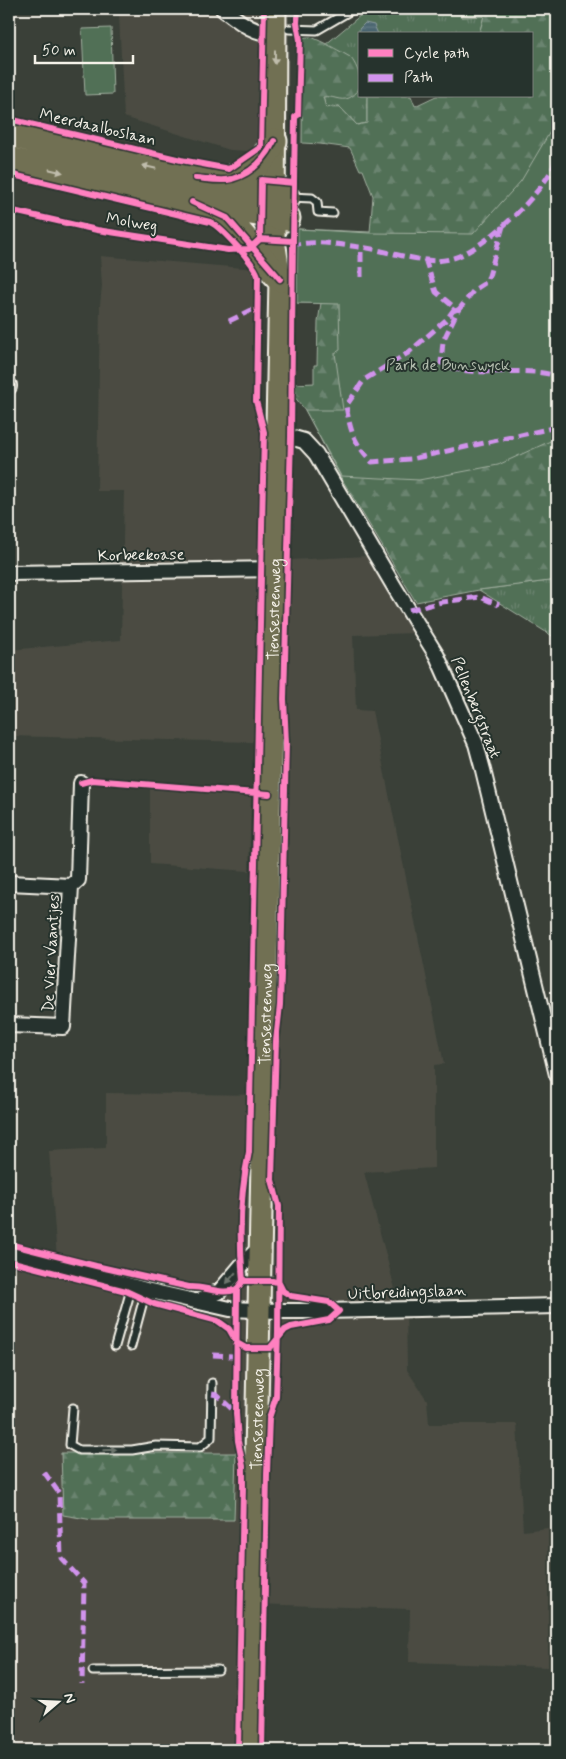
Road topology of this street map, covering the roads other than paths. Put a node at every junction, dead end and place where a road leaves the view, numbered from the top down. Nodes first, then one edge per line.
1 (223, 9) edge
2 (275, 9) edge
3 (353, 9) edge
4 (284, 24) edge
5 (9, 134) edge
6 (274, 141) junction
7 (9, 160) edge
8 (196, 178) junction
9 (192, 202) junction
10 (281, 207) junction
11 (333, 213) dead end
12 (280, 278) junction
13 (276, 433) junction
14 (274, 569) junction
15 (9, 573) edge
16 (82, 783) dead end
17 (9, 882) edge
18 (71, 886) junction
19 (9, 1025) edge
20 (557, 1076) edge
21 (259, 1248) junction
22 (9, 1253) edge
23 (132, 1286) junction
24 (146, 1290) junction
25 (199, 1301) junction
26 (557, 1306) edge
27 (258, 1310) junction
28 (115, 1346) dead end
29 (131, 1346) dead end
30 (212, 1384) dead end
31 (73, 1408) dead end
32 (218, 1670) dead end
33 (93, 1671) dead end
34 (250, 1750) edge

1 - 4 street
2 - 4 main road, Tiensesteenweg
3 - 4 lane
4 -> 6 main road, Tiensesteenweg
4 - 10 main road, Tiensesteenweg
8 -> 5 highway, Meerdaalboslaan
6 - 8 highway
6 - 10 main road, Tiensesteenweg
7 -> 9 highway
8 - 10 highway, Meerdaalboslaan
9 - 10 highway
9 - 12 highway
10 - 11 lane
10 - 12 main road, Tiensesteenweg
12 - 13 main road, Tiensesteenweg
13 - 14 main road, Tiensesteenweg
13 - 20 street, Pellenbergstraat
14 - 15 street, Korbeekoase
14 - 21 main road, Tiensesteenweg
16 - 18 street, De Vier Vaantjes
17 - 18 street, De Vier Vaantjes
18 - 19 street, De Vier Vaantjes
21 -> 25 street
21 - 27 main road, Tiensesteenweg
22 - 23 street, Uitbreidingslaan
23 - 24 street, Uitbreidingslaan
23 - 28 lane
24 - 25 street, Uitbreidingslaan
24 - 29 lane
25 - 27 street, Uitbreidingslaan
26 - 27 street, Uitbreidingslaan
27 - 34 main road, Tiensesteenweg
31 -> 30 lane
32 - 33 lane

